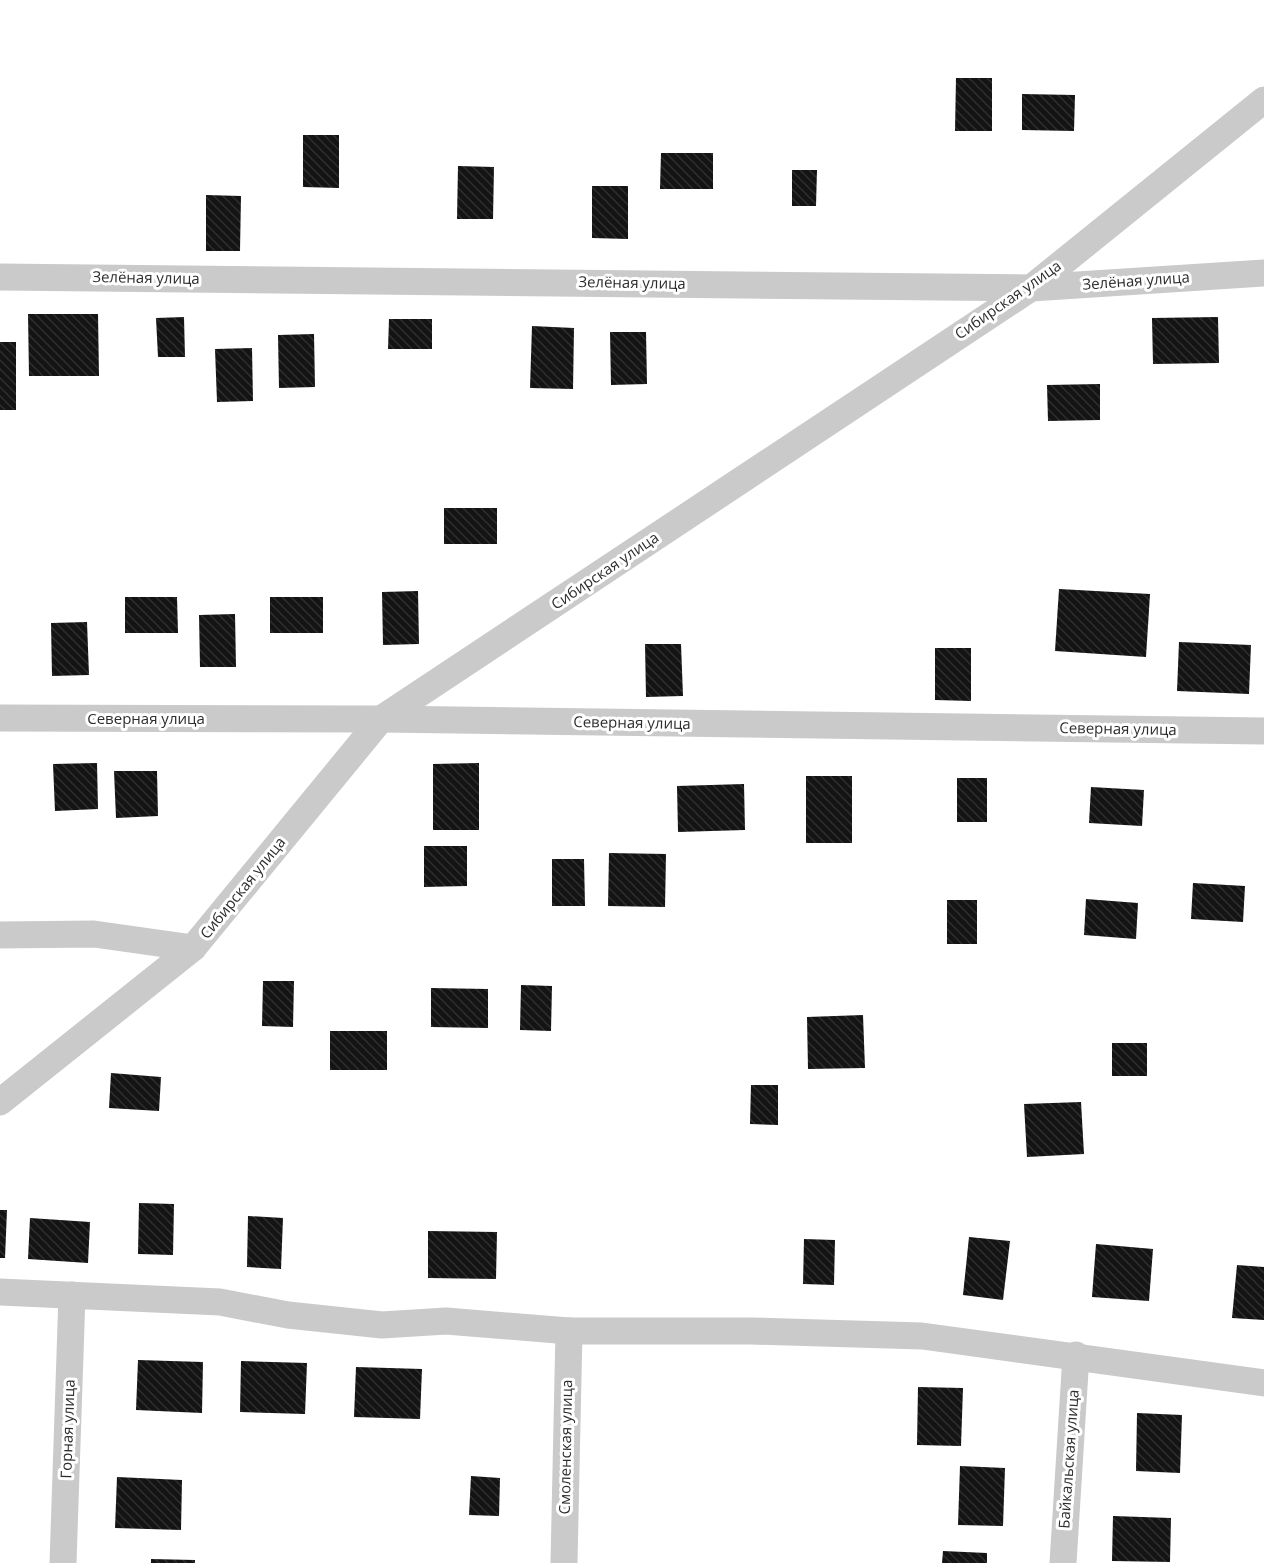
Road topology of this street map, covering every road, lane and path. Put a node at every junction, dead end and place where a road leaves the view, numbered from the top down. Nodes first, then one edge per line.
1 (1264, 100) edge
2 (1264, 273) edge
3 (0, 277) edge
4 (1031, 288) junction
5 (0, 718) edge
6 (381, 719) junction
7 (1264, 731) edge
8 (0, 935) edge
9 (193, 948) junction
10 (0, 1102) edge
11 (0, 1292) edge
12 (72, 1295) junction
13 (569, 1331) junction
14 (1076, 1355) junction
15 (1264, 1383) edge
16 (63, 1563) edge
17 (564, 1563) edge
18 (1063, 1563) edge

1 - 4 street, Сибирская улица
2 - 4 street, Зелёная улица
3 - 4 street, Зелёная улица
4 - 6 street, Сибирская улица
5 - 6 street, Северная улица
6 - 7 street, Северная улица
6 - 9 street, Сибирская улица
8 - 9 street
9 - 10 street, Сибирская улица
11 - 12 street
12 - 13 street
12 - 16 street, Горная улица
13 - 14 street
13 - 17 street, Смоленская улица
14 - 15 street
14 - 18 street, Байкальская улица

